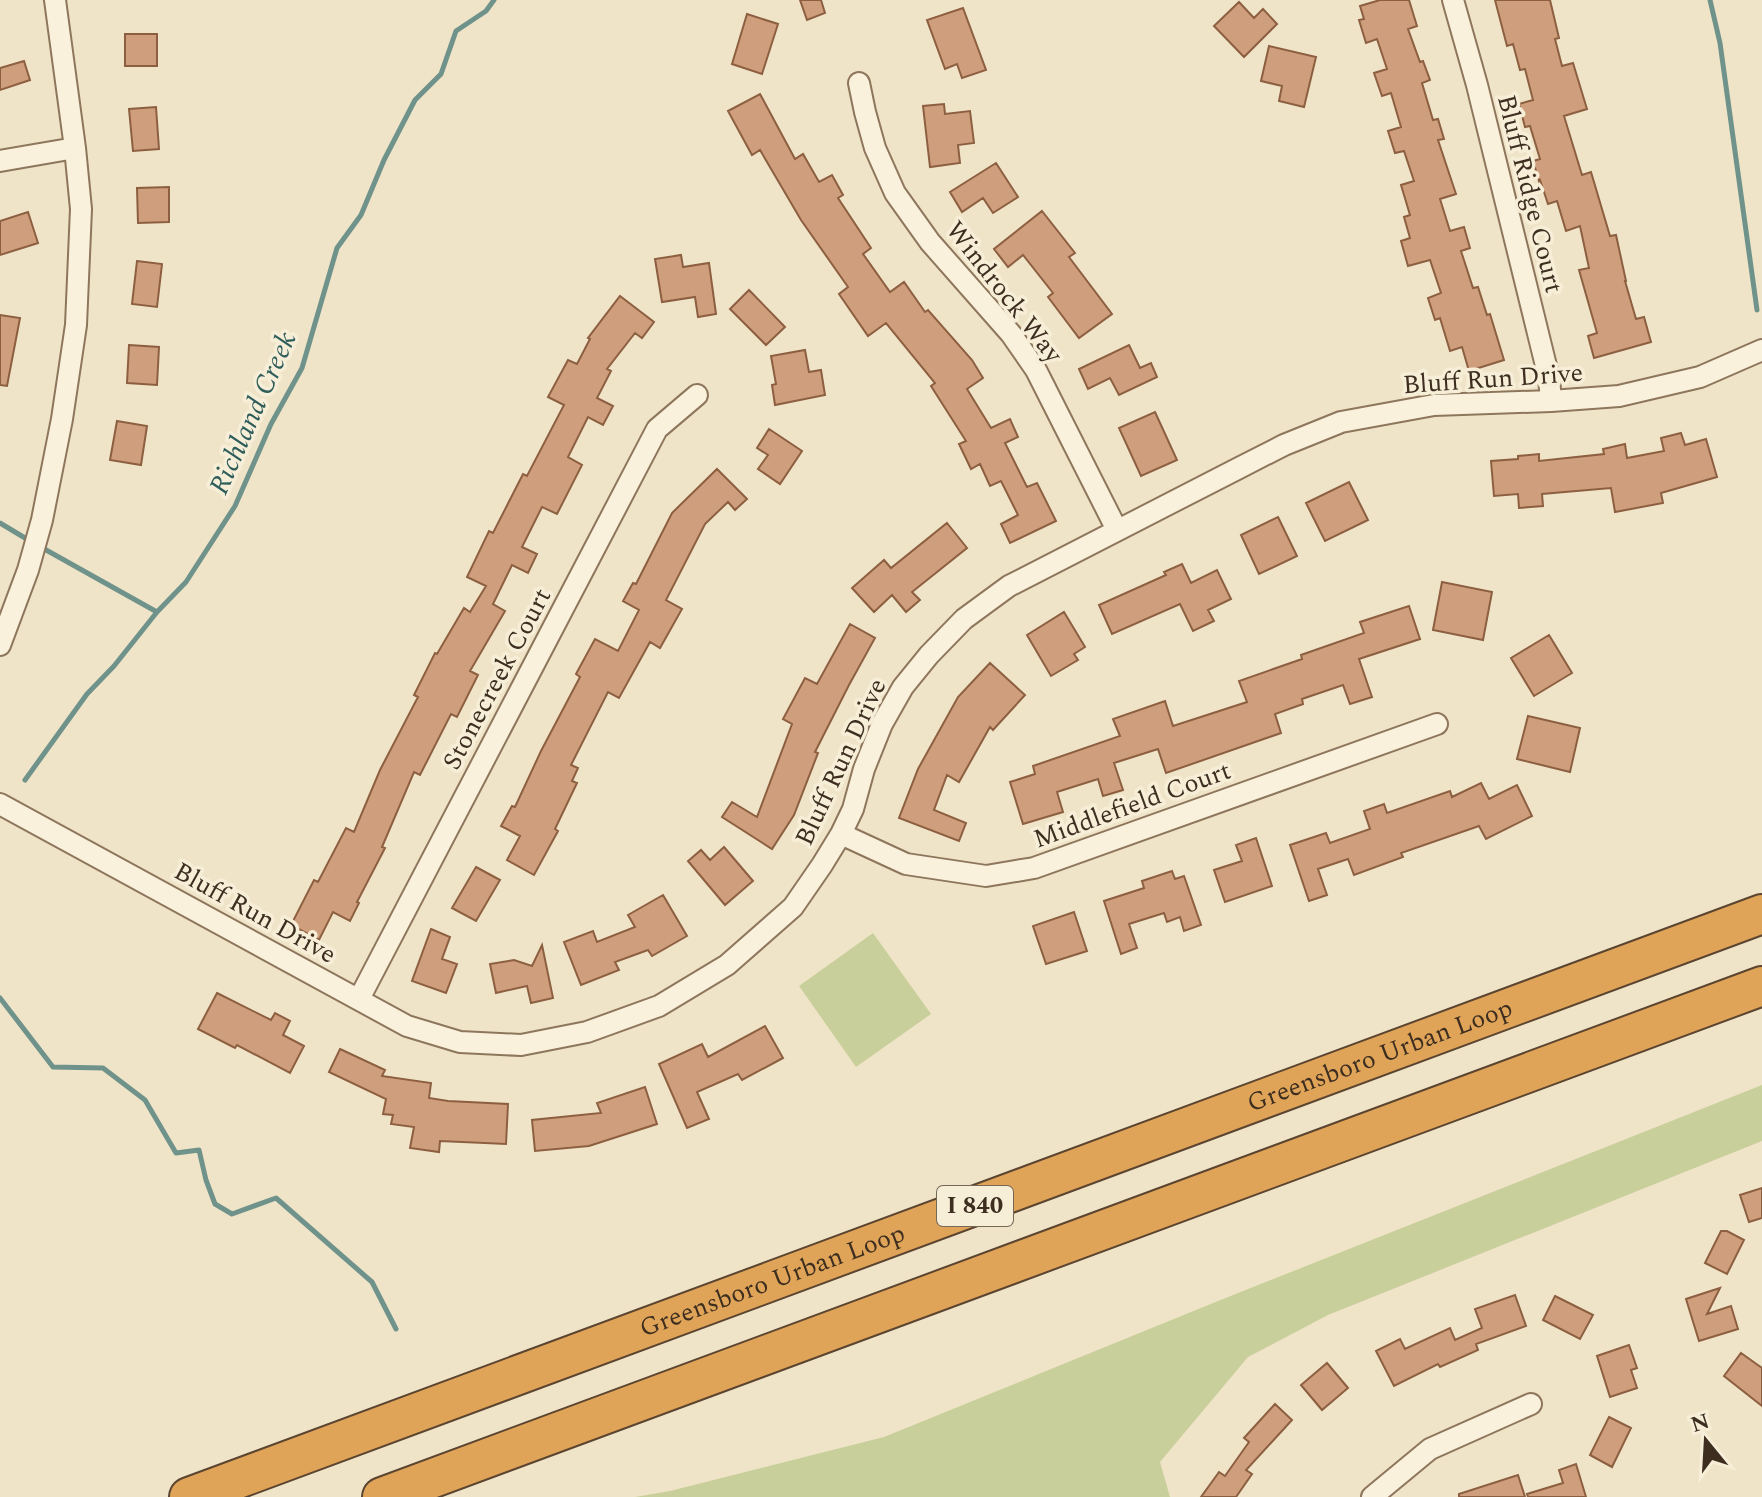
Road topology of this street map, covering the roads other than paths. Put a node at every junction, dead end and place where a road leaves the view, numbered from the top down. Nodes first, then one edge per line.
1 (55, 0) edge
2 (1453, 0) edge
3 (859, 83) dead end
4 (75, 148) junction
5 (0, 161) edge
6 (1762, 350) edge
7 (697, 395) dead end
8 (1551, 401) junction
9 (1117, 530) junction
10 (0, 645) edge
11 (1437, 724) dead end
12 (0, 804) edge
13 (841, 834) junction
14 (1762, 914) edge
15 (1762, 986) edge
16 (359, 999) junction
17 (1531, 1404) dead end
18 (189, 1497) edge
19 (382, 1497) edge
20 (1372, 1497) edge

1 - 4 street
2 - 8 street, Bluff Ridge Court
3 - 9 street, Windrock Way
4 - 5 street
4 - 10 street
6 - 8 street, Bluff Run Drive
7 - 16 street, Stonecreek Court
8 - 9 street, Bluff Run Drive
9 - 13 street, Bluff Run Drive
11 - 13 street, Middlefield Court
12 - 16 street, Bluff Run Drive
13 - 16 street, Bluff Run Drive
14 - 18 highway, Greensboro Urban Loop / I 840
15 - 19 highway, I 840
17 - 20 street

